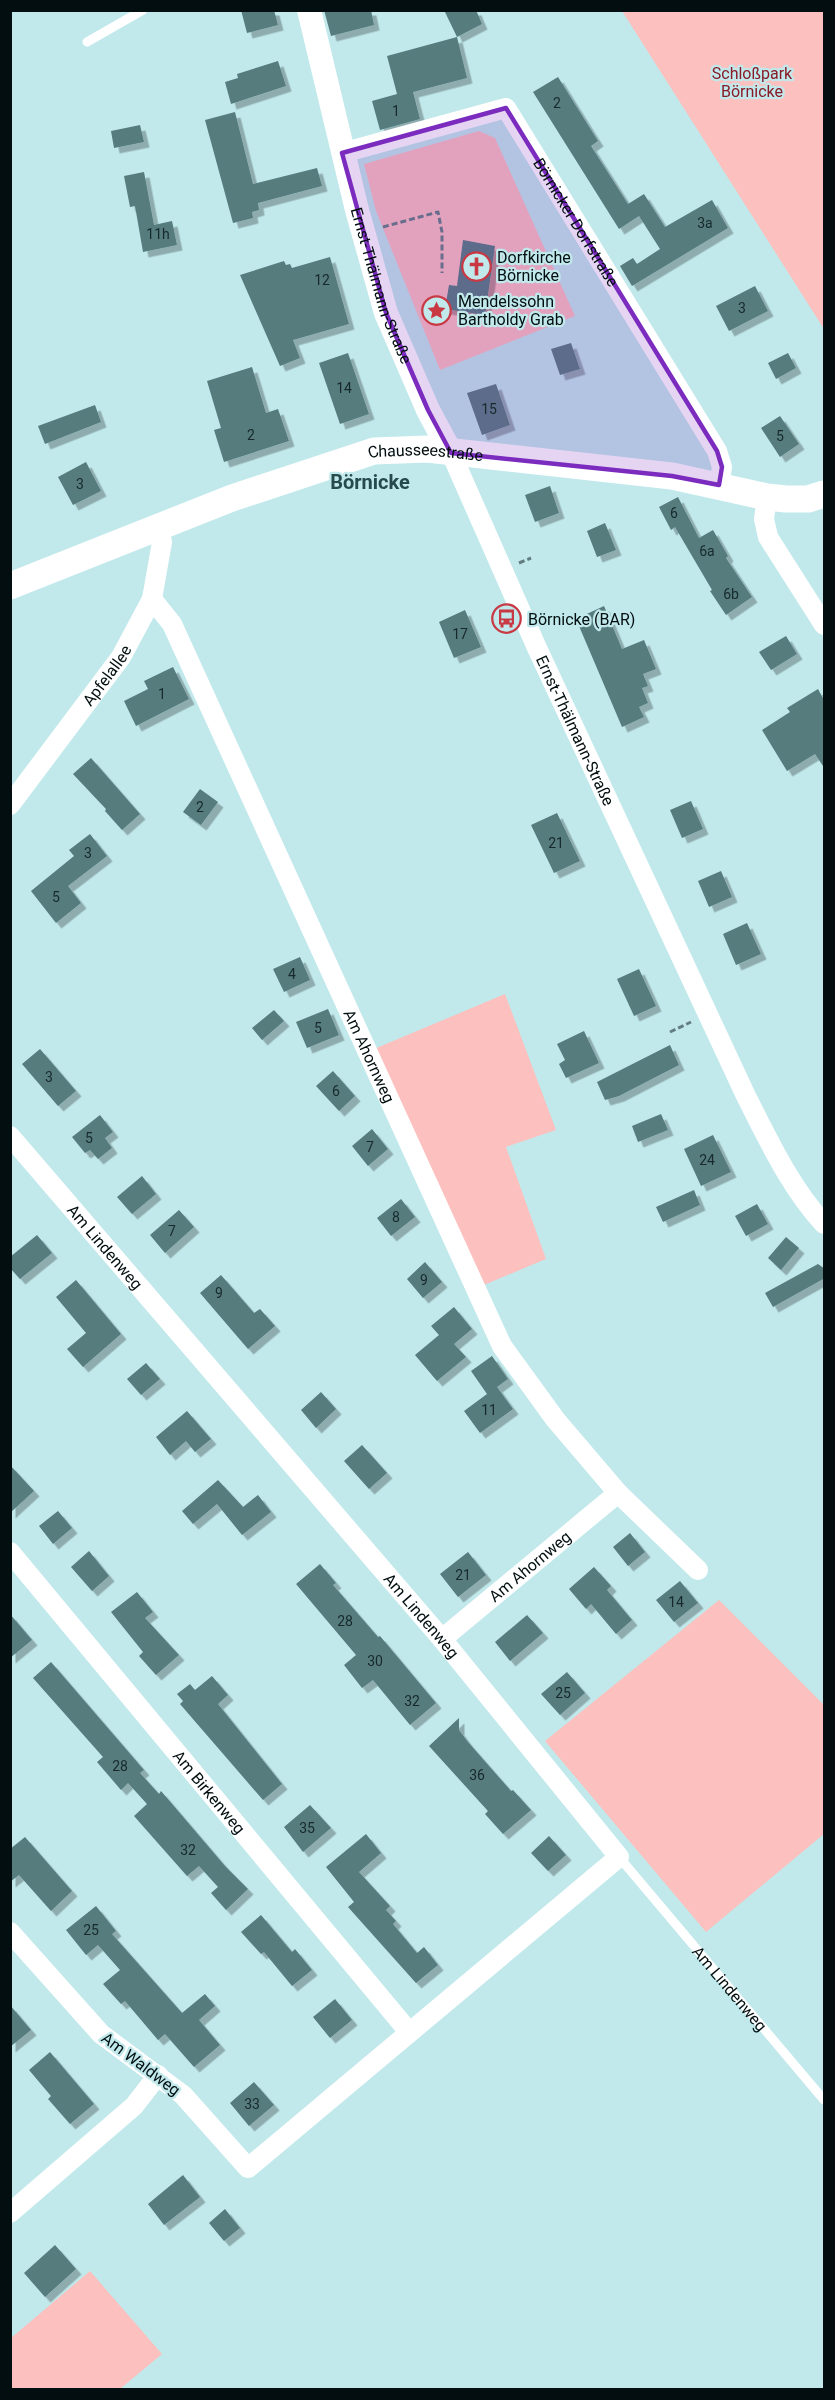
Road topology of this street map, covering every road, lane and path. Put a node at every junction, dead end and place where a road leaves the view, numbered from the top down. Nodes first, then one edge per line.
1 (142, 10) edge
2 (309, 10) edge
3 (87, 42) dead end
4 (342, 153) junction
5 (379, 228) dead end
6 (442, 273) dead end
7 (451, 453) junction
8 (719, 468) junction
9 (825, 494) edge
10 (767, 497) junction
11 (158, 526) junction
12 (531, 558) dead end
13 (518, 564) dead end
14 (10, 586) edge
15 (152, 599) junction
16 (825, 625) edge
17 (10, 805) edge
18 (695, 1020) dead end
19 (670, 1032) dead end
20 (10, 1136) edge
21 (825, 1224) edge
22 (618, 1493) junction
23 (10, 1552) edge
24 (698, 1570) dead end
25 (442, 1639) junction
26 (620, 1857) junction
27 (10, 1932) edge
28 (409, 2032) junction
29 (158, 2075) junction
30 (825, 2100) edge
31 (10, 2213) edge

1 - 3 lane
2 - 4 street, Ernst-Thälmann-Straße
4 - 7 street, Ernst-Thälmann-Straße
4 - 8 street, Börnicker Dorfstraße
5 - 6 path
7 - 8 main road, Chausseestraße
7 - 11 main road, Chausseestraße
7 - 21 street, Ernst-Thälmann-Straße
8 - 10 main road, Chausseestraße
9 - 10 main road, Chausseestraße
10 - 16 street
11 - 14 main road, Chausseestraße
11 - 15 street, Apfelallee
12 - 13 path
15 - 17 street, Apfelallee
15 - 22 street, Am Ahornweg
18 - 19 path
20 - 25 street, Am Lindenweg
22 - 24 street, Am Ahornweg
22 - 25 street, Am Ahornweg
23 - 28 street, Am Birkenweg
25 - 26 street, Am Lindenweg
26 - 28 street
26 - 30 lane, Am Lindenweg
27 - 29 street, Am Waldweg
28 - 29 street, Am Waldweg
29 - 31 street

